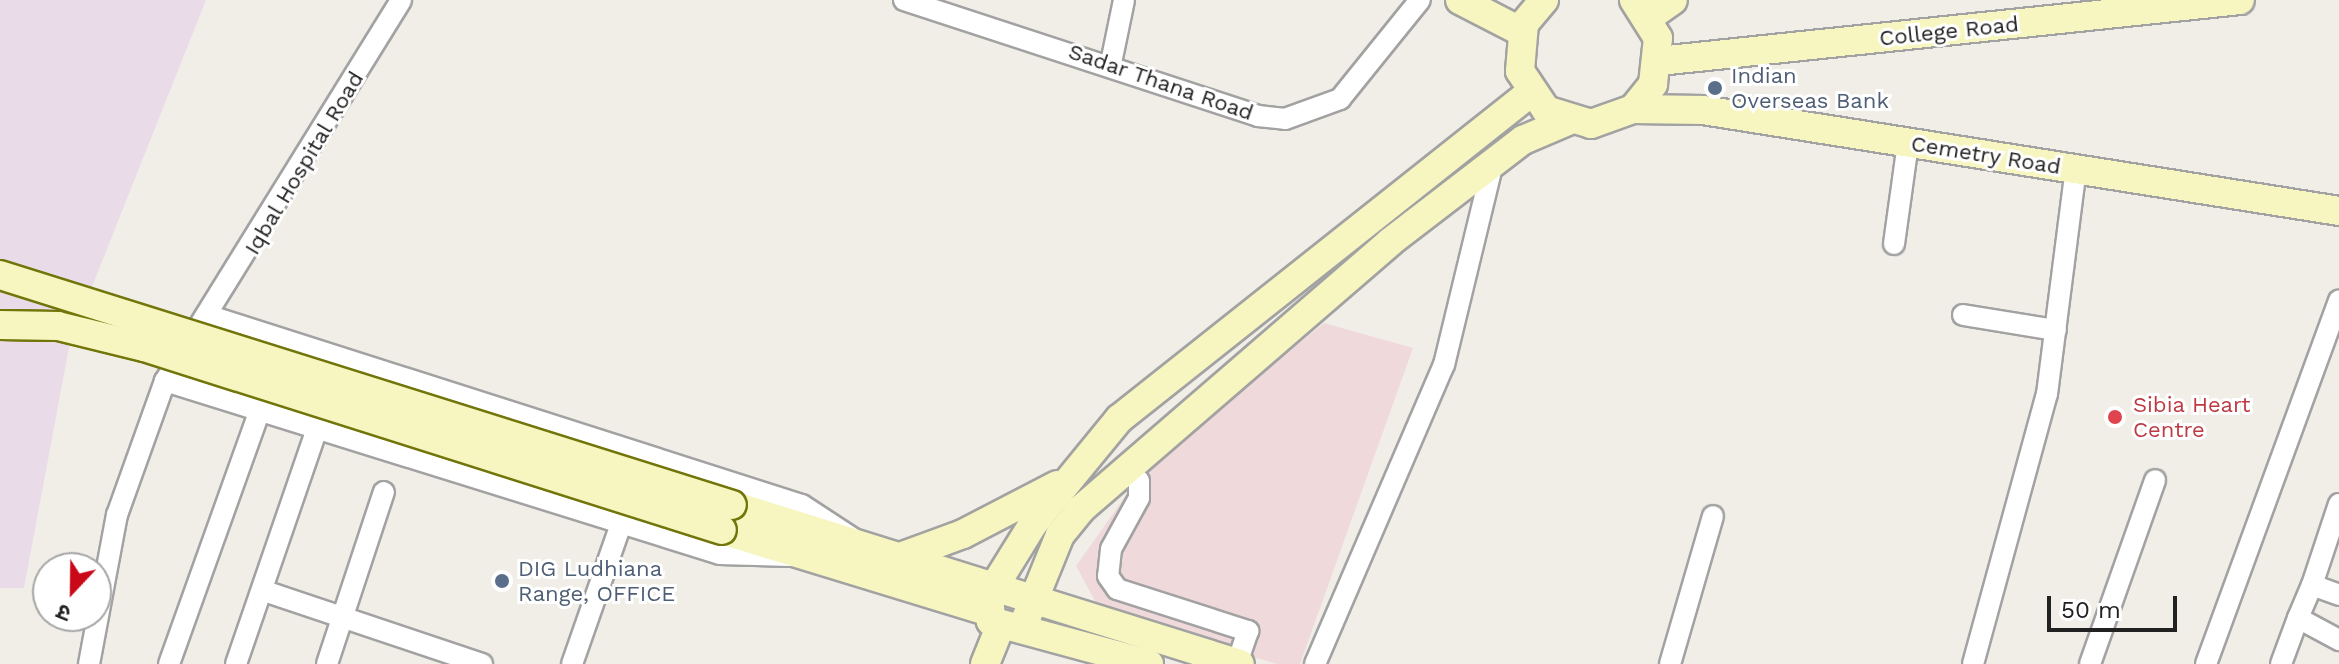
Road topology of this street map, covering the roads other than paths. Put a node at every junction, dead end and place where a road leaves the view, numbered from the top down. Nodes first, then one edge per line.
1 (401, 0) edge
2 (1124, 0) edge
3 (1420, 0) edge
4 (1460, 0) edge
5 (1501, 0) edge
6 (1673, 0) edge
7 (2240, 0) edge
8 (918, 2) edge
9 (1642, 8) edge
10 (1532, 15) edge
11 (1111, 63) junction
12 (1656, 73) junction
13 (1530, 93) junction
14 (1633, 109) junction
15 (1703, 110) junction
16 (1568, 121) junction
17 (1908, 143) junction
18 (1493, 163) junction
19 (2076, 169) junction
20 (2339, 211) edge
21 (1894, 244) dead end
22 (0, 275) edge
23 (2339, 300) edge
24 (1963, 315) dead end
25 (206, 320) junction
26 (0, 325) edge
27 (2056, 330) junction
28 (165, 381) junction
29 (259, 413) junction
30 (317, 429) junction
31 (1128, 469) junction
32 (1069, 478) junction
33 (2155, 480) dead end
34 (384, 492) dead end
35 (2339, 504) edge
36 (1713, 516) dead end
37 (727, 517) junction
38 (621, 524) junction
39 (809, 555) junction
40 (882, 555) junction
41 (997, 583) junction
42 (2312, 585) junction
43 (264, 591) junction
44 (2339, 595) edge
45 (1034, 599) junction
46 (2298, 618) junction
47 (342, 619) junction
48 (1003, 622) junction
49 (2339, 640) edge
50 (435, 656) edge
51 (1238, 663) edge
52 (89, 664) edge
53 (169, 664) edge
54 (236, 664) edge
55 (327, 664) edge
56 (482, 664) edge
57 (572, 664) edge
58 (985, 664) edge
59 (1149, 664) edge
60 (1315, 664) edge
61 (1670, 664) edge
62 (1973, 664) edge
63 (2090, 664) edge
64 (2206, 664) edge
65 (2281, 664) edge

1 - 25 street, Iqbal Hospital Road
2 - 11 street
3 - 11 street, Sadar Thana Road
4 - 10 street
5 - 10 street
6 - 9 street
7 - 12 street, College Road
8 - 11 street, Sadar Thana Road
9 - 12 street
10 - 13 street
12 - 14 street
12 - 15 street
13 - 16 street
13 - 32 street
14 - 15 street, Cemetry Road
14 - 16 street
15 - 17 street, Cemetry Road
16 - 18 street
17 - 19 street, Cemetry Road
17 - 21 street
18 - 31 street
18 - 60 street
19 - 20 street, Cemetry Road
19 - 27 street
22 - 37 street, bridge
23 - 64 street
24 - 27 street
25 - 28 street, Iqbal Hospital Road
25 - 40 street
26 - 37 street, bridge
27 - 62 street
28 - 29 street
28 - 52 street, Iqbal Hospital Road
29 - 30 street
29 - 53 street
30 - 38 street
30 - 43 street
31 - 45 street
31 - 51 street
32 - 40 street
32 - 41 street
33 - 63 street
34 - 47 street
35 - 42 street
36 - 61 street
37 - 39 street
37 - 40 street
38 - 39 street
38 - 57 street
39 - 48 street
40 - 41 street
41 - 45 street
41 - 48 street
42 - 44 street
42 - 46 street
43 - 47 street
43 - 54 street
45 - 48 street
45 - 51 street
46 - 49 street
46 - 65 street
47 - 50 street
47 - 55 street
48 - 58 street
48 - 59 street
50 - 56 street

